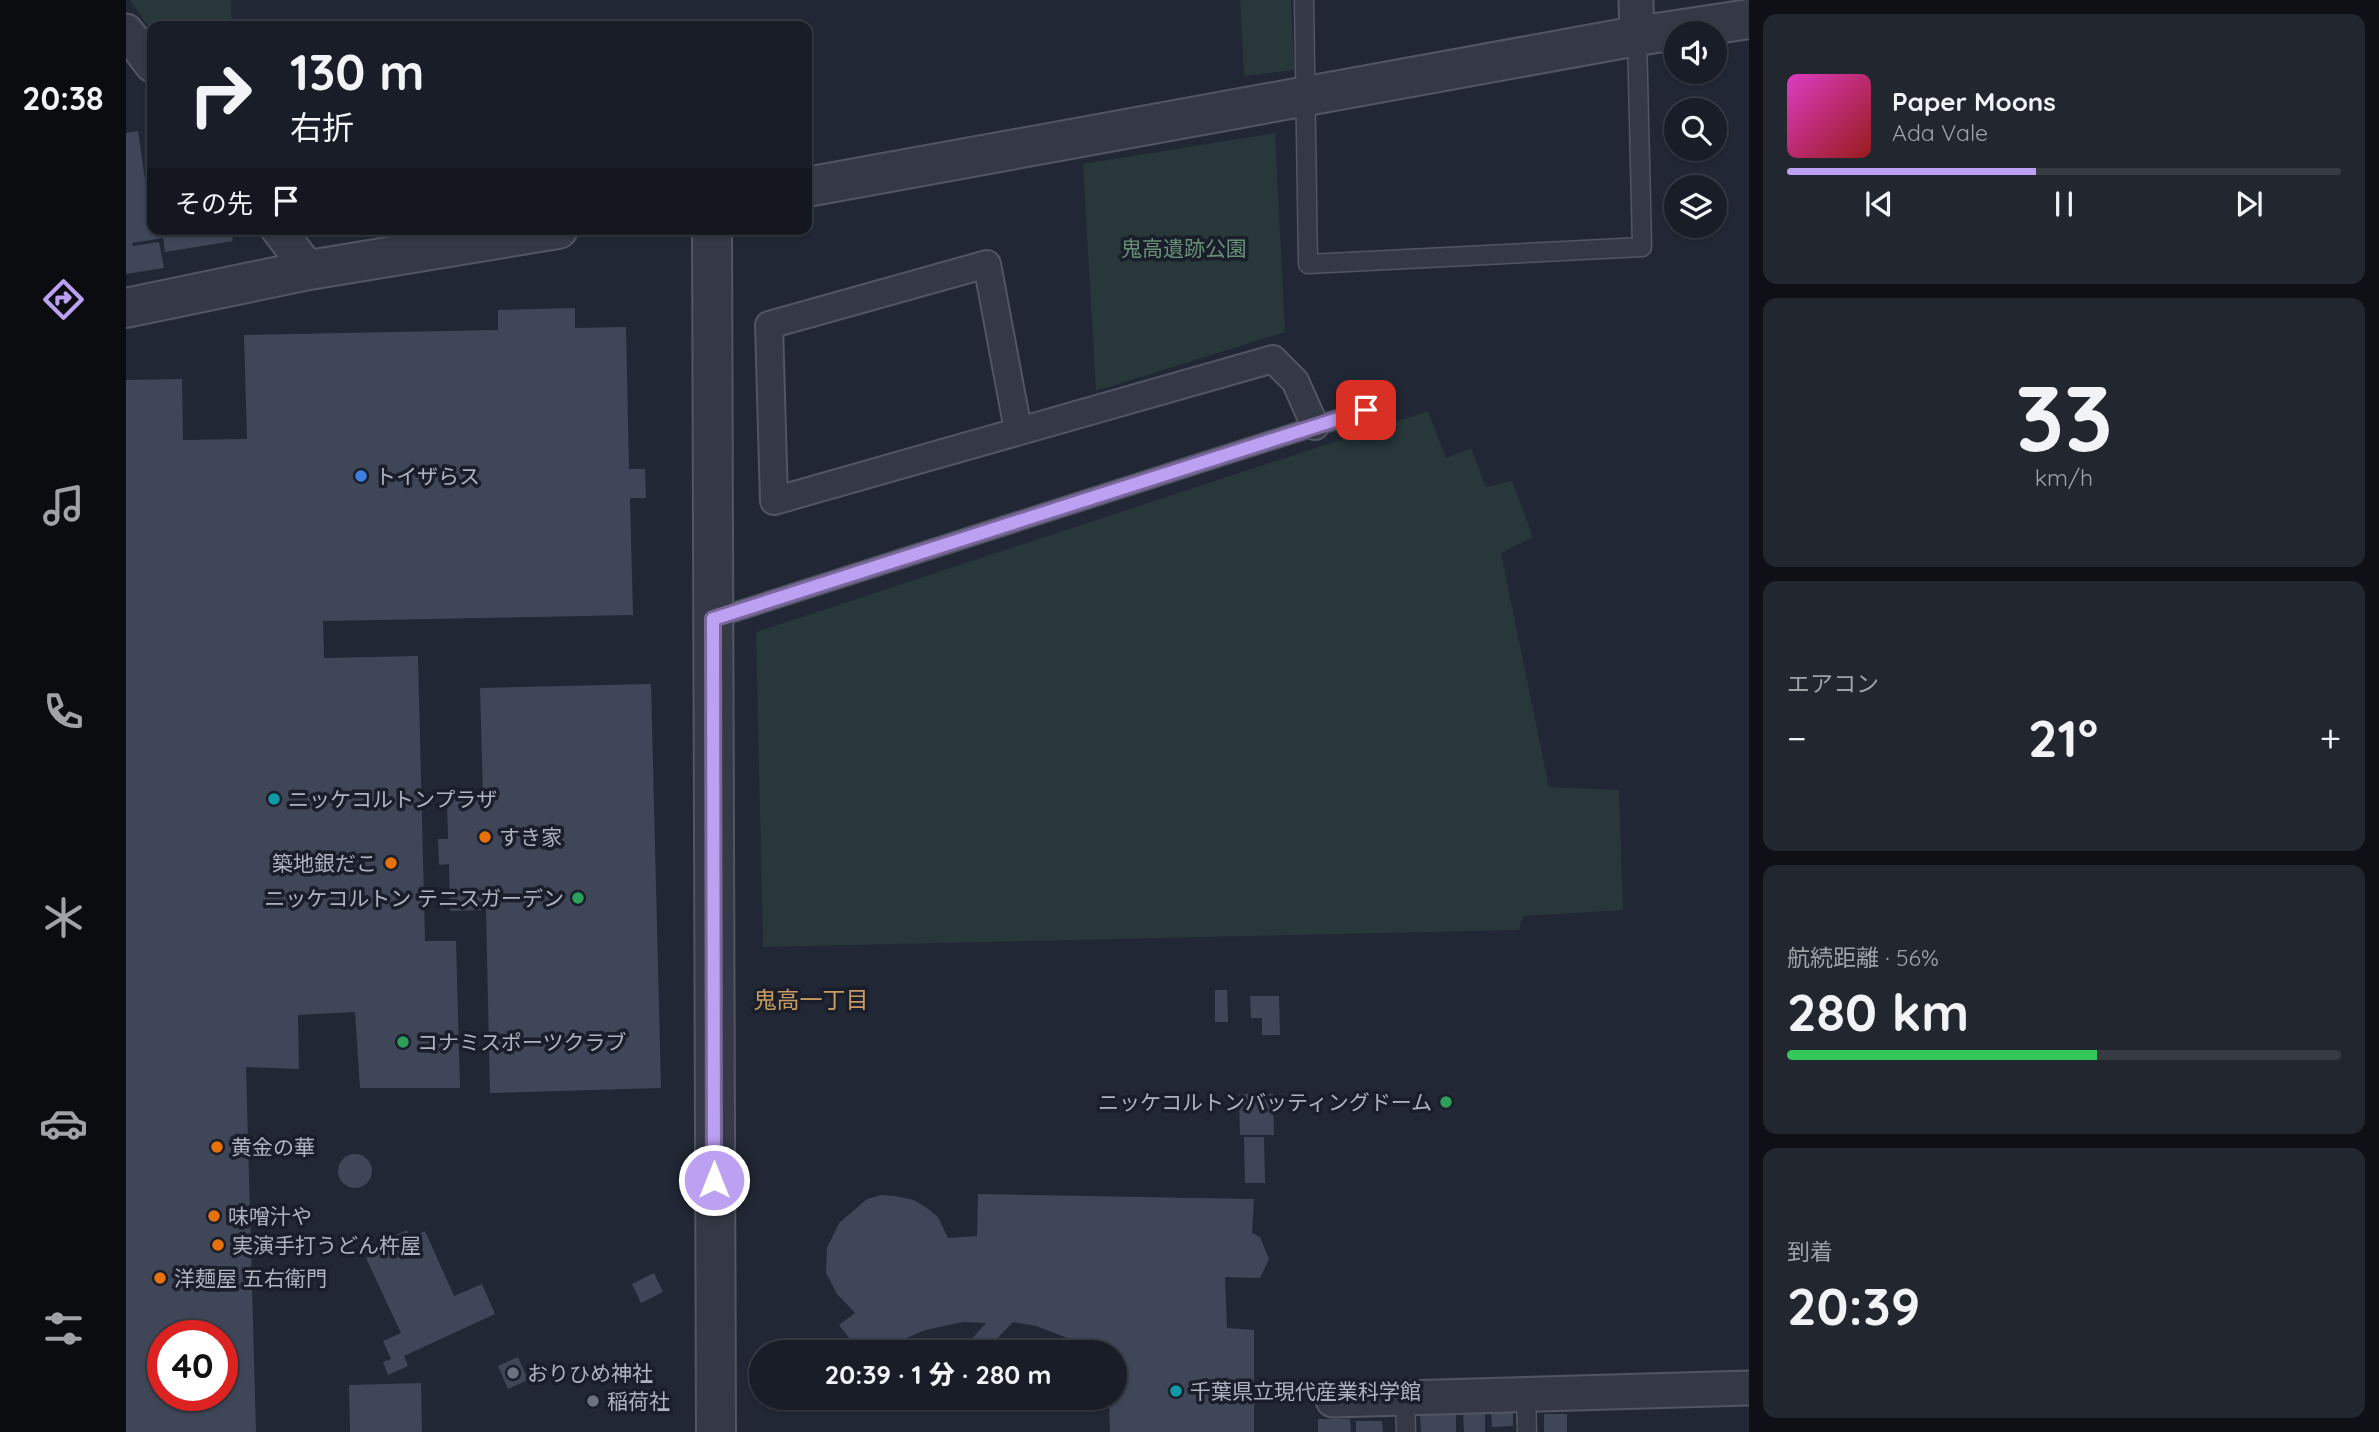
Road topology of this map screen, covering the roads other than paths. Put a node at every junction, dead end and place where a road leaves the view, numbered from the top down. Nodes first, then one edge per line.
1 (1304, 0) edge
2 (1636, 18) edge
3 (1749, 19) edge
4 (126, 31) edge
5 (147, 58) edge
6 (1303, 96) junction
7 (812, 186) edge
8 (283, 235) edge
9 (488, 235) edge
10 (712, 235) edge
11 (429, 240) edge
12 (309, 270) junction
13 (126, 308) edge
14 (1366, 410) dead end
15 (1315, 426) junction
16 (1018, 430) junction
17 (713, 619) junction
18 (1749, 1388) edge
19 (1526, 1394) junction
20 (1405, 1398) junction
21 (1333, 1400) dead end
22 (716, 1432) edge
23 (1406, 1432) edge
24 (1527, 1432) edge

1 - 6 lane
2 - 3 street
2 - 6 street
2 - 6 lane
4 - 5 street
6 - 7 street
8 - 12 street
9 - 11 street
10 - 17 street
11 - 12 street
12 - 13 street
14 - 15 lane
15 - 16 street
15 - 17 lane
16 - 16 street
17 - 22 street
18 - 19 street
19 - 20 street
19 - 24 lane
20 - 21 street
20 - 23 lane

